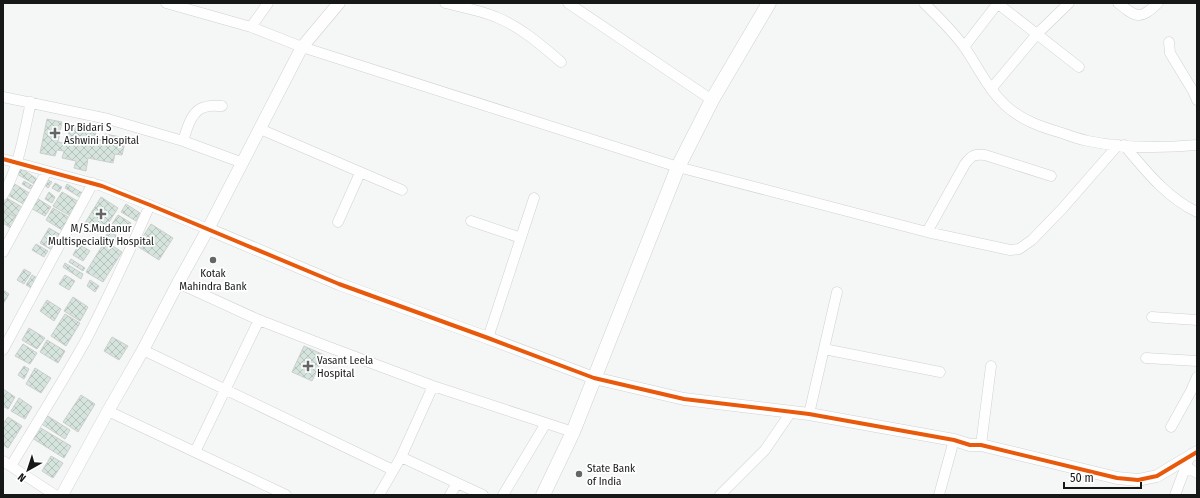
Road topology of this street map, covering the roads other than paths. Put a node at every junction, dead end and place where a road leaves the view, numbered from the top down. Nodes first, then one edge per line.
1 (166, 3) edge
2 (268, 3) edge
3 (339, 3) edge
4 (445, 3) edge
5 (568, 3) edge
6 (768, 3) edge
7 (924, 3) edge
8 (997, 3) edge
9 (1069, 3) edge
10 (1118, 3) edge
11 (1158, 3) edge
12 (251, 27) junction
13 (1038, 34) junction
14 (1169, 42) dead end
15 (302, 47) junction
16 (964, 47) junction
17 (561, 62) dead end
18 (1079, 67) dead end
19 (991, 89) junction
20 (3, 97) edge
21 (712, 100) junction
22 (1197, 100) edge
23 (31, 102) junction
24 (222, 106) dead end
25 (260, 129) junction
26 (183, 141) junction
27 (1197, 144) edge
28 (1121, 145) junction
29 (3, 160) edge
30 (16, 163) junction
31 (243, 163) junction
32 (678, 167) junction
33 (47, 171) junction
34 (360, 173) junction
35 (1051, 176) dead end
36 (93, 183) junction
37 (402, 190) dead end
38 (3, 195) edge
39 (534, 198) dead end
40 (150, 205) junction
41 (1197, 212) edge
42 (471, 221) dead end
43 (338, 222) dead end
44 (208, 230) junction
45 (927, 232) junction
46 (521, 238) junction
47 (3, 252) edge
48 (178, 283) junction
49 (837, 292) dead end
50 (1152, 317) dead end
51 (259, 320) junction
52 (1197, 320) edge
53 (488, 338) junction
54 (824, 349) junction
55 (3, 350) edge
56 (143, 350) junction
57 (1146, 358) dead end
58 (1197, 361) edge
59 (991, 366) dead end
60 (940, 372) dead end
61 (1197, 377) edge
62 (594, 378) junction
63 (433, 386) junction
64 (225, 389) junction
65 (108, 411) junction
66 (791, 412) junction
67 (809, 414) junction
68 (546, 423) junction
69 (1172, 427) dead end
70 (573, 432) junction
71 (954, 440) junction
72 (981, 445) junction
73 (195, 452) junction
74 (401, 457) junction
75 (1191, 459) edge
76 (7, 463) edge
77 (393, 470) junction
78 (1197, 473) edge
79 (457, 483) junction
80 (54, 495) edge
81 (62, 495) edge
82 (286, 495) edge
83 (378, 495) edge
84 (450, 495) edge
85 (483, 495) edge
86 (503, 495) edge
87 (543, 495) edge
88 (720, 495) edge
89 (939, 495) edge
90 (1176, 495) edge

1 - 12 street
2 - 12 street
3 - 15 street
4 - 17 street
5 - 21 street
6 - 21 main road
7 - 16 street
8 - 13 street
8 - 16 street
9 - 13 street
10 - 11 street
12 - 15 street
13 - 18 street
13 - 19 street
14 - 22 street
15 - 25 street
15 - 32 street
16 - 19 street
19 - 28 street
20 - 23 street
21 - 32 main road
23 - 26 street
23 - 30 street
24 - 26 street
25 - 31 street
25 - 34 street
26 - 31 street
27 - 28 street
28 - 41 street
28 - 45 street
29 - 30 street
30 - 33 street
30 - 38 street
31 - 44 street
32 - 45 street
32 - 62 main road
33 - 36 street
33 - 47 street
34 - 37 street
34 - 43 street
35 - 45 street
36 - 40 street
36 - 55 street
39 - 46 street
40 - 44 street
40 - 76 street
42 - 46 street
44 - 48 street
44 - 53 street
46 - 53 street
48 - 51 street
48 - 56 street
49 - 54 street
50 - 52 street
51 - 63 street
51 - 64 street
53 - 62 street
54 - 60 street
54 - 67 street
56 - 64 street
56 - 65 street
57 - 58 street
59 - 72 street
61 - 69 street
62 - 66 street
62 - 70 main road
63 - 68 street
63 - 74 street
64 - 73 street
64 - 77 street
65 - 73 street
65 - 81 street
66 - 67 street
66 - 88 street
67 - 71 street
68 - 70 street
68 - 86 street
70 - 87 main road
71 - 72 street
71 - 89 street
72 - 75 street
73 - 82 street
74 - 77 street
74 - 79 street
75 - 78 street
75 - 90 street
76 - 80 street
77 - 83 street
79 - 84 street
79 - 85 street

